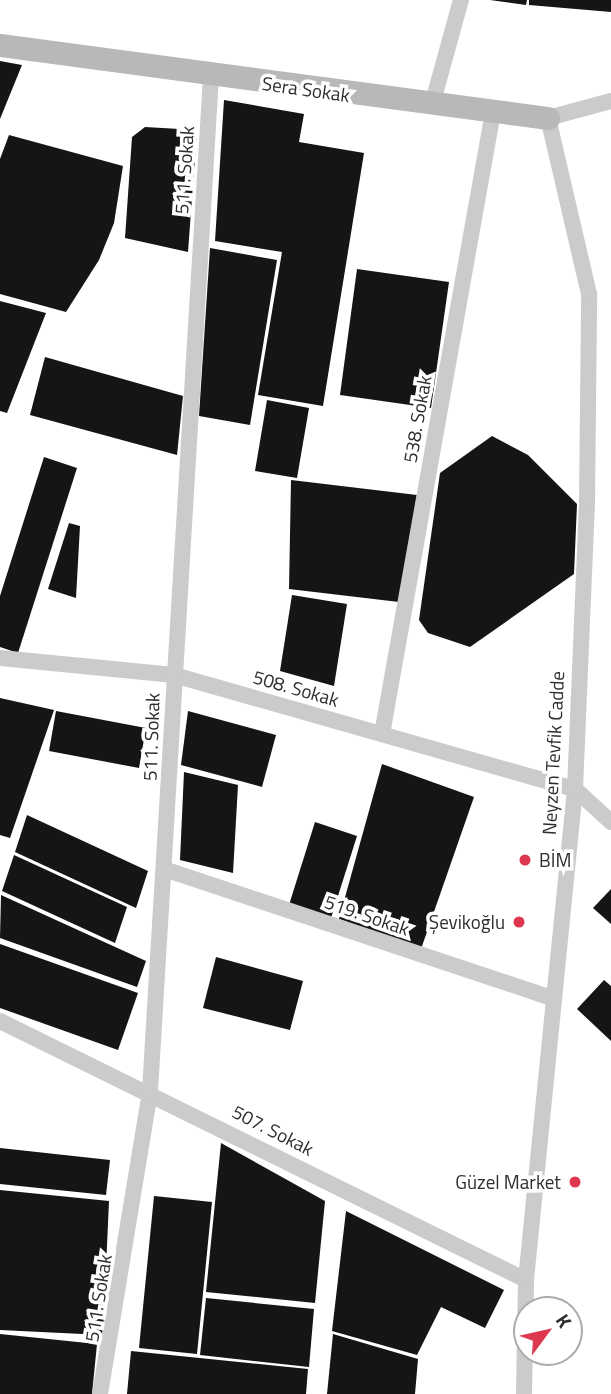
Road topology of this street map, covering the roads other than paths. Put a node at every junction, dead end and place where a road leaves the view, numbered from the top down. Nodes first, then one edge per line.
1 (461, 0) edge
2 (0, 45) edge
3 (211, 76) junction
4 (611, 101) edge
5 (432, 106) junction
6 (493, 112) junction
7 (548, 118) junction
8 (0, 658) edge
9 (174, 675) junction
10 (382, 734) junction
11 (575, 789) junction
12 (611, 822) edge
13 (167, 870) junction
14 (554, 999) junction
15 (0, 1021) edge
16 (150, 1091) junction
17 (526, 1280) junction
18 (100, 1394) edge
19 (524, 1394) edge

1 - 5 street
2 - 3 street, Sera Sokak
3 - 5 street, Sera Sokak
3 - 9 street, 511. Sokak
4 - 7 street, Sera Sokak
5 - 6 street, Sera Sokak
6 - 7 street, Sera Sokak
6 - 10 street, 538. Sokak
7 - 11 street, Neyzen Tevfik Cadde
8 - 9 street, 508. Sokak
9 - 10 street, 508. Sokak
9 - 13 street, 511. Sokak
10 - 11 street, 508. Sokak
11 - 12 street
11 - 14 street, Neyzen Tevfik Cadde
13 - 14 street, 519. Sokak
13 - 16 street, 511. Sokak
14 - 17 street, Neyzen Tevfik Cadde
15 - 16 street, 507. Sokak
16 - 17 street, 507. Sokak
16 - 18 street, 511. Sokak
17 - 19 street, Neyzen Tevfik Cadde

